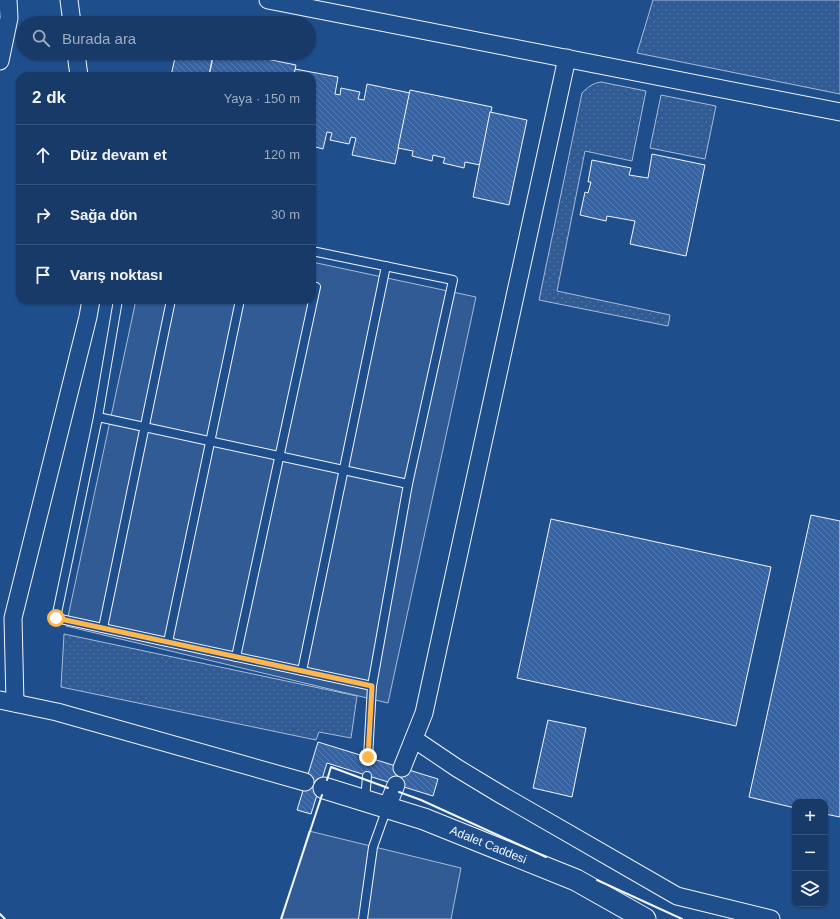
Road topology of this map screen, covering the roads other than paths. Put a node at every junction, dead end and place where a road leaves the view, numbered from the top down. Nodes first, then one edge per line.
1 (8, 0) edge
2 (69, 0) edge
3 (268, 0) edge
4 (329, 6) edge
5 (71, 16) edge
6 (567, 58) junction
7 (77, 60) edge
8 (0, 61) edge
9 (78, 72) edge
10 (840, 112) edge
11 (316, 252) edge
12 (386, 266) junction
13 (90, 304) edge
14 (117, 304) edge
15 (170, 304) edge
16 (239, 304) edge
17 (312, 304) edge
18 (98, 417) junction
19 (146, 427) junction
20 (210, 441) junction
21 (279, 456) junction
22 (344, 470) junction
23 (408, 484) junction
24 (103, 628) junction
25 (168, 642) junction
26 (236, 657) junction
27 (302, 671) junction
28 (372, 686) junction
29 (7, 702) edge
30 (414, 739) junction
31 (368, 757) dead end
32 (402, 768) dead end
33 (367, 776) dead end
34 (316, 785) joint
35 (396, 785) dead end
36 (365, 801) junction
37 (387, 807) junction
38 (363, 919) edge
39 (645, 919) edge
40 (771, 919) edge

1 - 8 street
2 - 5 street
3 - 4 street
4 - 6 street
6 - 10 street
6 - 30 street
7 - 9 street
11 - 12 lane
12 - 22 lane
12 - 23 lane
13 - 29 street
14 - 18 lane
15 - 19 lane
16 - 20 lane
17 - 21 lane
18 - 19 lane
18 - 24 lane
19 - 20 lane
19 - 24 lane
20 - 21 lane
20 - 25 lane
21 - 22 lane
21 - 26 lane
22 - 23 lane
22 - 27 lane
23 - 28 lane
24 - 25 lane
25 - 26 lane
26 - 27 lane
27 - 28 lane
28 - 31 lane
29 - 34 street
30 - 32 street
30 - 40 street
33 - 36 lane
34 - 36 street, Adalet Caddesi
35 - 37 street
36 - 37 street, Adalet Caddesi
37 - 38 lane
37 - 39 street, Adalet Caddesi

